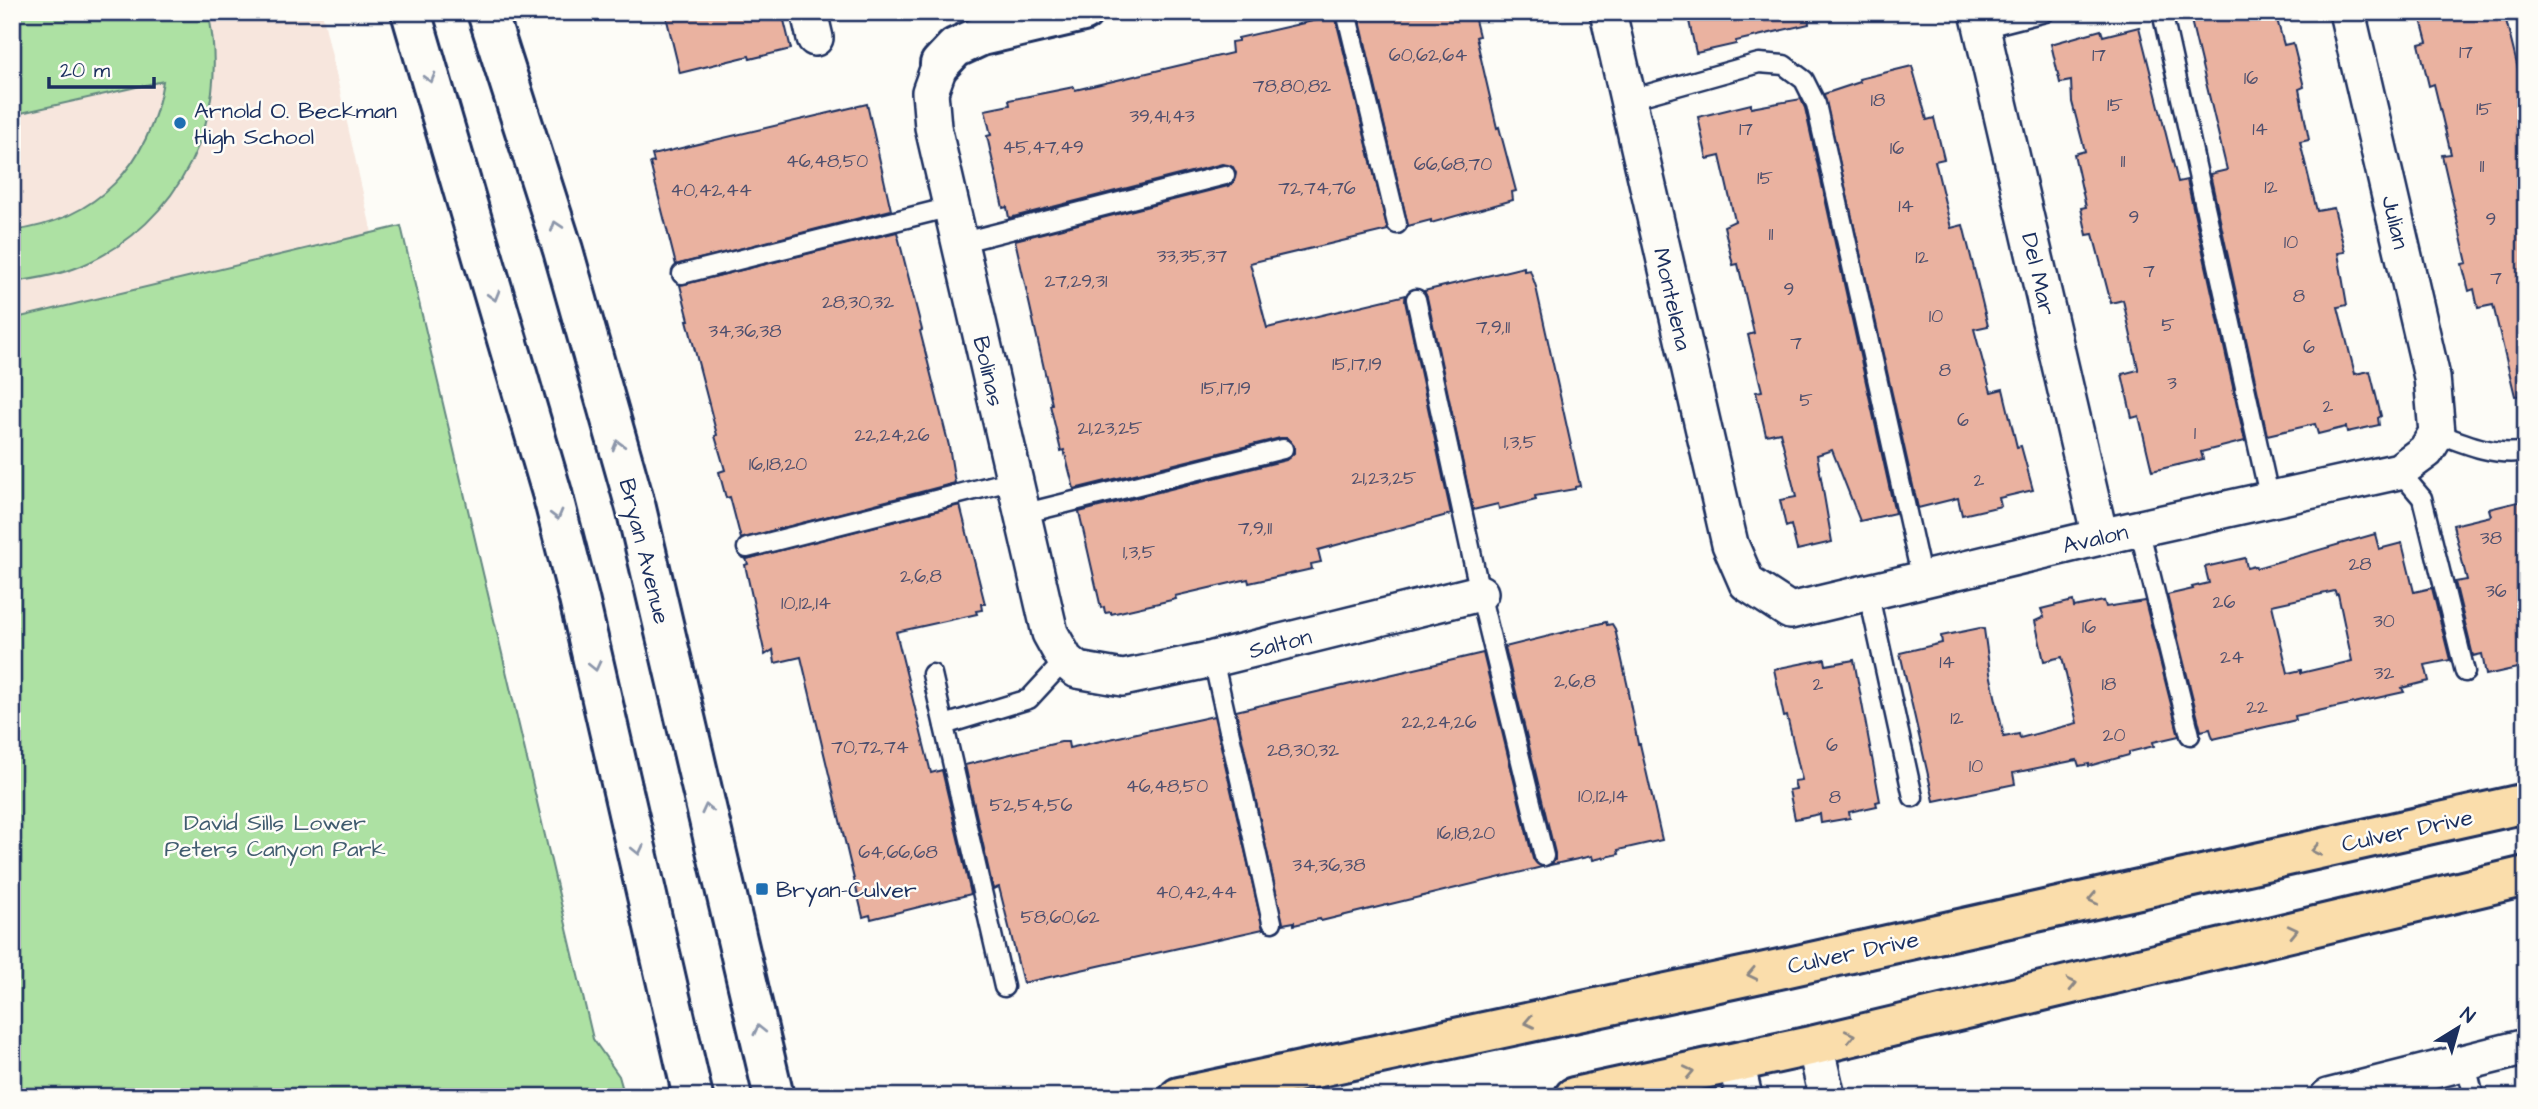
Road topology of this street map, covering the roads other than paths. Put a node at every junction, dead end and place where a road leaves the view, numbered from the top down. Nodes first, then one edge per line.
1 (411, 12) edge
2 (487, 12) edge
3 (1083, 12) edge
4 (1346, 12) edge
5 (1608, 12) edge
6 (2045, 12) edge
7 (2162, 12) edge
8 (2347, 12) edge
9 (1980, 20) edge
10 (940, 64) joint
11 (1628, 100) junction
12 (1225, 174) dead end
13 (951, 207) junction
14 (1397, 224) dead end
15 (960, 243) junction
16 (682, 274) dead end
17 (1416, 299) dead end
18 (2437, 433) junction
19 (1283, 449) dead end
20 (2526, 451) edge
21 (2399, 471) junction
22 (1014, 480) junction
23 (2270, 500) junction
24 (1022, 514) junction
25 (2139, 528) junction
26 (2100, 537) junction
27 (747, 548) dead end
28 (1922, 580) junction
29 (1747, 583) joint
30 (1868, 591) junction
31 (1480, 593) junction
32 (1213, 659) junction
33 (1071, 665) junction
34 (2465, 672) dead end
35 (932, 674) dead end
36 (944, 725) junction
37 (2190, 735) dead end
38 (1913, 797) dead end
39 (2526, 803) edge
40 (1544, 856) dead end
41 (2526, 876) edge
42 (1272, 922) dead end
43 (1004, 987) dead end
44 (1815, 1045) junction
45 (2526, 1047) edge
46 (2465, 1061) junction
47 (1740, 1079) edge
48 (693, 1097) edge
49 (775, 1097) edge
50 (1179, 1097) edge
51 (1574, 1097) edge
52 (1827, 1097) edge
53 (2328, 1097) edge
54 (2474, 1097) edge

1 -> 48 main road
49 -> 2 main road, Bryan Avenue
3 - 10 main road
4 - 14 lane
5 - 11 street, Montelena
6 - 9 lane
7 - 23 lane
8 - 18 street, Julian
9 - 26 street, Del Mar
10 - 13 street, Bolinas
11 - 28 lane
11 - 29 street, Montelena
12 - 15 lane
13 - 15 street, Bolinas
13 - 16 lane
15 - 22 street, Bolinas
17 - 31 lane
18 - 20 lane
18 - 21 street, Avalon
19 - 24 lane
21 - 23 street, Avalon
21 - 34 lane
22 - 24 street, Bolinas
22 - 27 lane
23 - 25 street, Avalon
24 - 33 street, Bolinas
25 - 26 street, Avalon
25 - 37 lane
26 - 28 street, Avalon
28 - 30 street, Avalon
29 - 30 street, Avalon
30 - 38 lane
31 - 32 street, Salton
31 - 40 lane
32 - 33 street, Salton
32 - 42 lane
33 - 36 lane
35 - 36 lane
36 - 43 lane
39 -> 50 main road, Culver Drive
44 -> 41 main road
44 - 47 main road
44 - 52 street
45 - 46 street
46 - 53 street
46 - 54 lane
51 -> 47 main road

